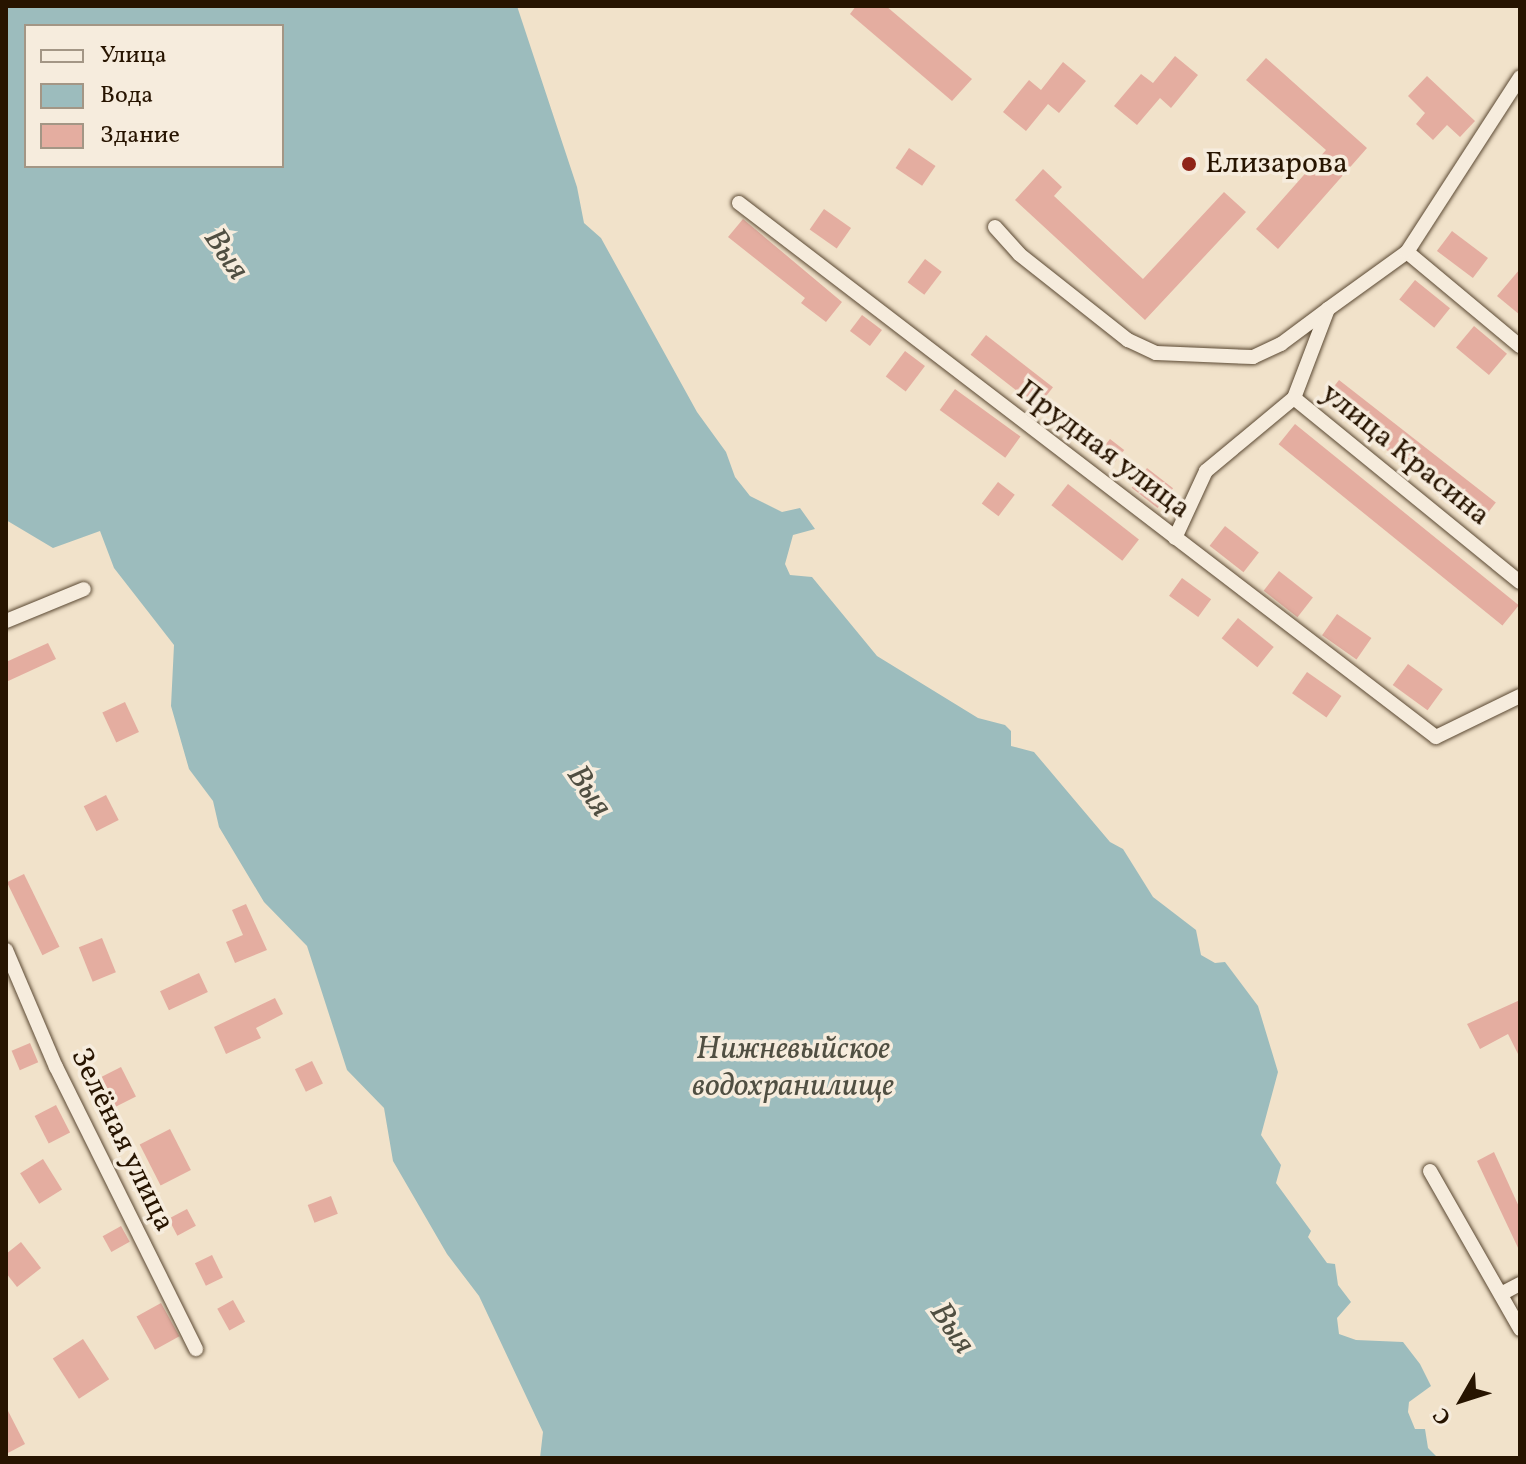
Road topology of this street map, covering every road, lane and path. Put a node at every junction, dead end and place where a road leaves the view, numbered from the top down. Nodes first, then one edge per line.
1 (1520, 77) edge
2 (739, 203) dead end
3 (995, 227) dead end
4 (1407, 252) junction
5 (1328, 309) junction
6 (1520, 346) edge
7 (1294, 398) junction
8 (1175, 538) junction
9 (1520, 582) edge
10 (84, 589) dead end
11 (6, 621) edge
12 (1520, 696) edge
13 (6, 950) edge
14 (1430, 1171) dead end
15 (1520, 1284) edge
16 (1501, 1294) junction
17 (1520, 1329) edge
18 (196, 1349) dead end

1 - 4 street
2 - 8 street, Прудная улица
3 - 5 street
4 - 5 street
4 - 6 street
5 - 7 street
7 - 8 street
7 - 9 street, улица Красина
8 - 12 street, Прудная улица
10 - 11 street
13 - 18 street, Зелёная улица
14 - 16 street
15 - 16 street
16 - 17 street

